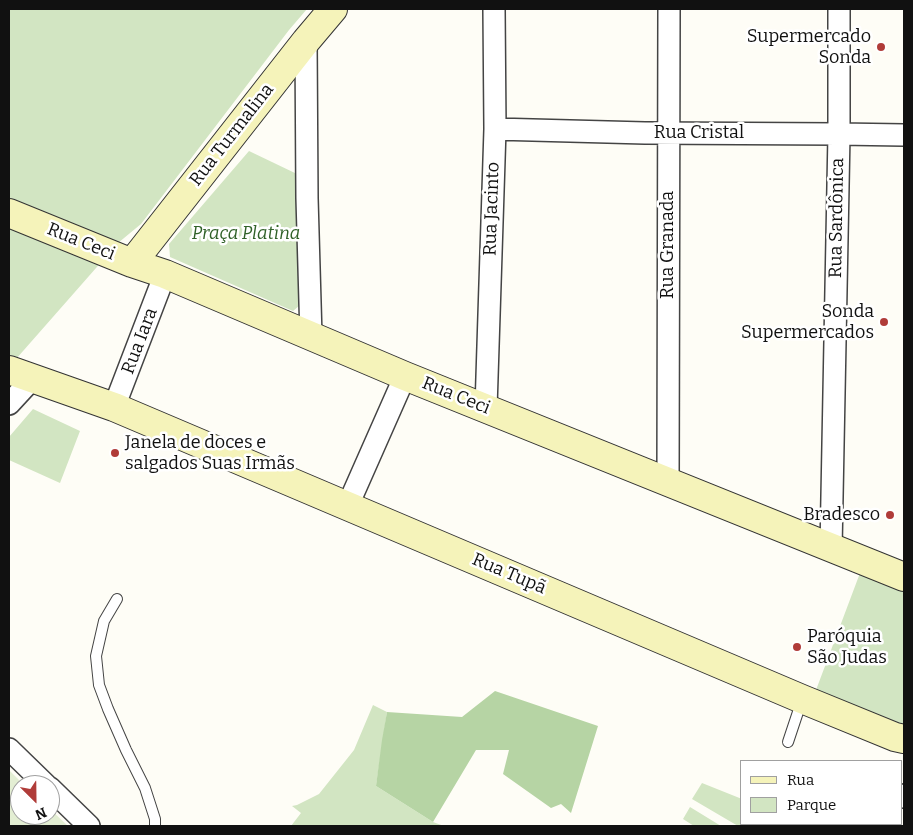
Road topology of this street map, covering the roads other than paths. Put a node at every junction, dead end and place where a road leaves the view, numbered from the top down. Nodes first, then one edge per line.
1 (333, 9) edge
2 (494, 9) edge
3 (669, 9) edge
4 (839, 9) edge
5 (306, 41) junction
6 (495, 129) junction
7 (669, 133) junction
8 (839, 134) junction
9 (904, 135) edge
10 (9, 213) edge
11 (132, 263) junction
12 (165, 274) junction
13 (311, 337) junction
14 (21, 374) edge
15 (405, 376) junction
16 (9, 404) edge
17 (114, 408) junction
18 (486, 408) junction
19 (668, 482) junction
20 (348, 505) junction
21 (831, 548) junction
22 (904, 577) edge
23 (117, 600) dead end
24 (802, 699) junction
25 (904, 739) edge
26 (788, 742) dead end
27 (9, 749) edge
28 (36, 775) edge
29 (60, 798) edge
30 (90, 826) edge
31 (155, 826) edge

1 - 5 main road, Rua Turmalina
2 - 6 street, Rua Jacinto
3 - 7 street, Rua Granada
4 - 8 street, Rua Sardônica
5 - 11 main road, Rua Turmalina
5 - 13 street
6 - 7 street, Rua Cristal
6 - 18 street, Rua Jacinto
7 - 8 street, Rua Cristal
7 - 19 street, Rua Granada
8 - 9 street, Rua Cristal
8 - 21 street, Rua Sardônica
10 - 11 main road, Rua Ceci
11 - 12 main road, Rua Ceci
12 - 13 main road, Rua Ceci
12 - 17 street, Rua Iara
13 - 15 main road, Rua Ceci
14 - 16 street
14 - 17 main road, Rua Tupã
15 - 18 main road, Rua Ceci
15 - 20 street
17 - 20 main road, Rua Tupã
18 - 19 main road, Rua Ceci
19 - 21 main road, Rua Ceci
20 - 24 main road, Rua Tupã
21 - 22 main road, Rua Ceci
23 - 31 lane
24 - 25 main road, Rua Tupã
24 - 26 lane
27 - 28 street
29 - 30 street

